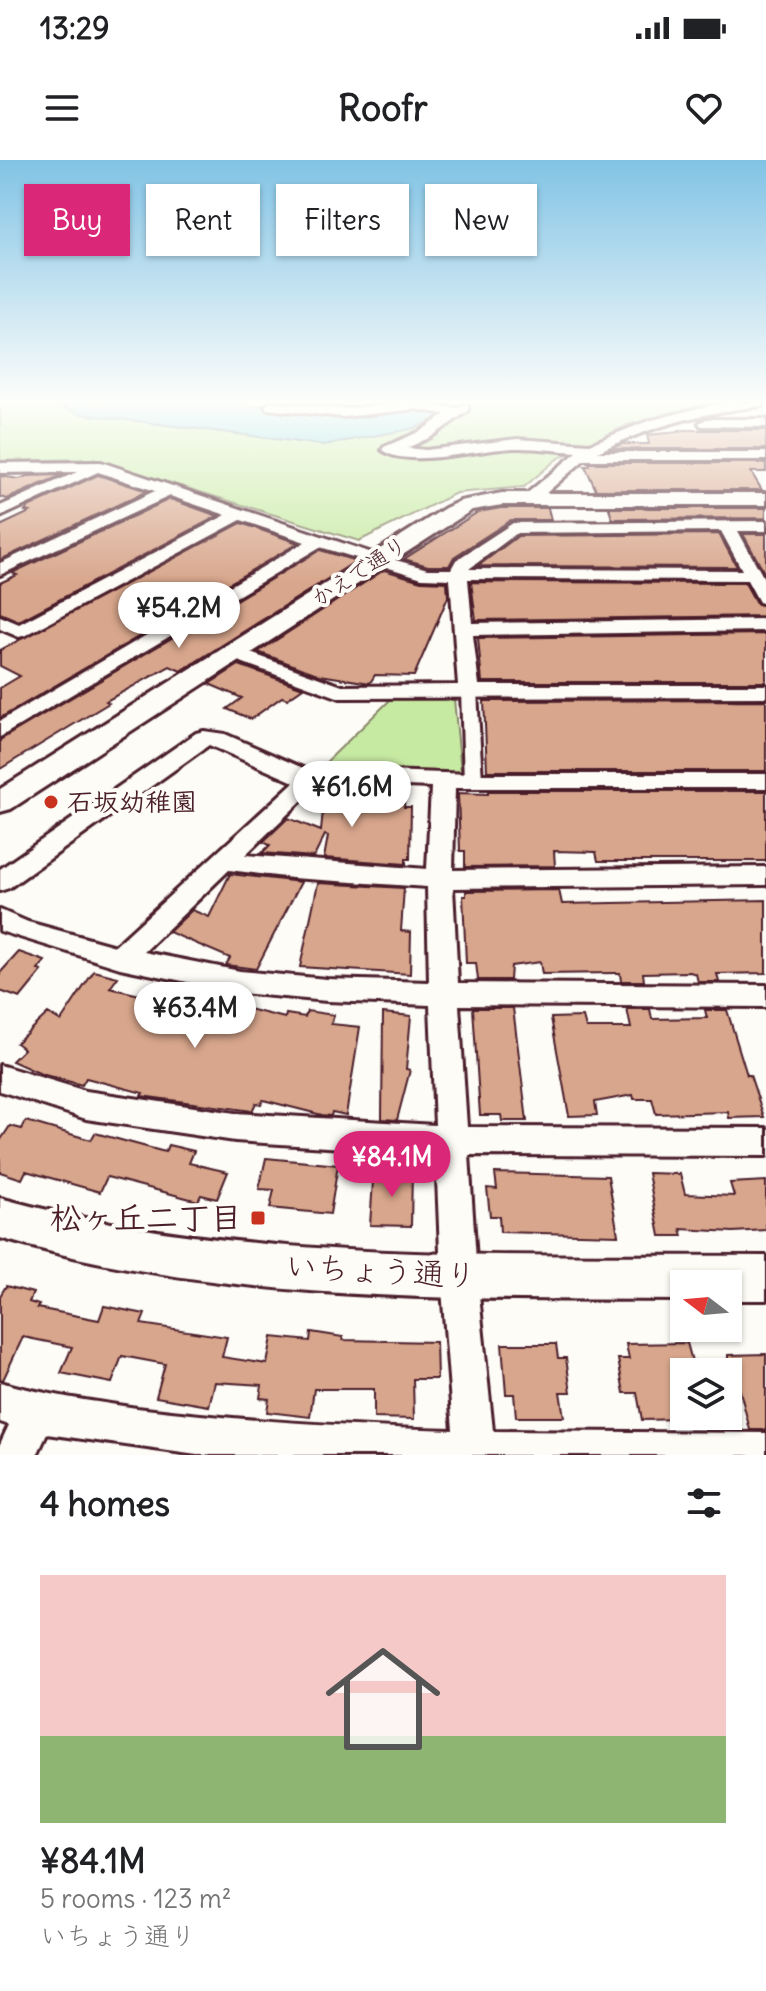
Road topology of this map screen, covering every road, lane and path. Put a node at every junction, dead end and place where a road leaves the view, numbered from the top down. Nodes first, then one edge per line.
1 (574, 462) edge
2 (101, 467) junction
3 (0, 468) edge
4 (171, 489) junction
5 (531, 498) junction
6 (766, 499) edge
7 (0, 512) edge
8 (242, 513) junction
9 (766, 526) edge
10 (727, 527) junction
11 (320, 540) junction
12 (375, 560) junction
13 (0, 570) edge
14 (458, 574) junction
15 (753, 575) junction
16 (766, 598) edge
17 (0, 622) edge
18 (766, 625) edge
19 (463, 629) junction
20 (234, 653) junction
21 (469, 691) junction
22 (766, 691) edge
23 (0, 730) edge
24 (310, 780) junction
25 (458, 780) junction
26 (766, 781) edge
27 (0, 802) edge
28 (225, 861) junction
29 (766, 876) edge
30 (440, 879) junction
31 (0, 882) edge
32 (0, 920) edge
33 (120, 958) junction
34 (444, 994) junction
35 (766, 996) edge
36 (0, 1078) edge
37 (454, 1141) junction
38 (766, 1142) edge
39 (0, 1218) edge
40 (459, 1276) junction
41 (766, 1278) edge
42 (17, 1408) edge
43 (244, 1449) edge
44 (475, 1452) junction
45 (766, 1453) edge
46 (16, 1455) edge

1 - 5 street
2 - 3 street
2 - 4 street
2 - 7 street
4 - 8 street
4 - 13 street
5 - 6 street, かえで通り
5 - 12 street, かえで通り
8 - 11 street
8 - 17 street
9 - 10 street
10 - 14 street
10 - 15 street
11 - 12 street
11 - 23 street
12 - 14 street
12 - 20 street, かえで通り
14 - 15 street
14 - 19 street
15 - 16 street
18 - 19 street
19 - 21 street
20 - 21 street
20 - 27 street, かえで通り
21 - 22 street
21 - 25 street
24 - 25 street
24 - 28 street
24 - 31 street
25 - 26 street
25 - 30 street
28 - 30 street
28 - 33 street
29 - 30 street
30 - 34 street
32 - 33 street
33 - 34 street
34 - 35 street
34 - 37 street
36 - 37 street
37 - 38 street
37 - 40 street
39 - 40 street, いちょう通り
40 - 41 street, いちょう通り
40 - 44 street
42 - 43 street
42 - 46 street
43 - 44 street
44 - 45 street

